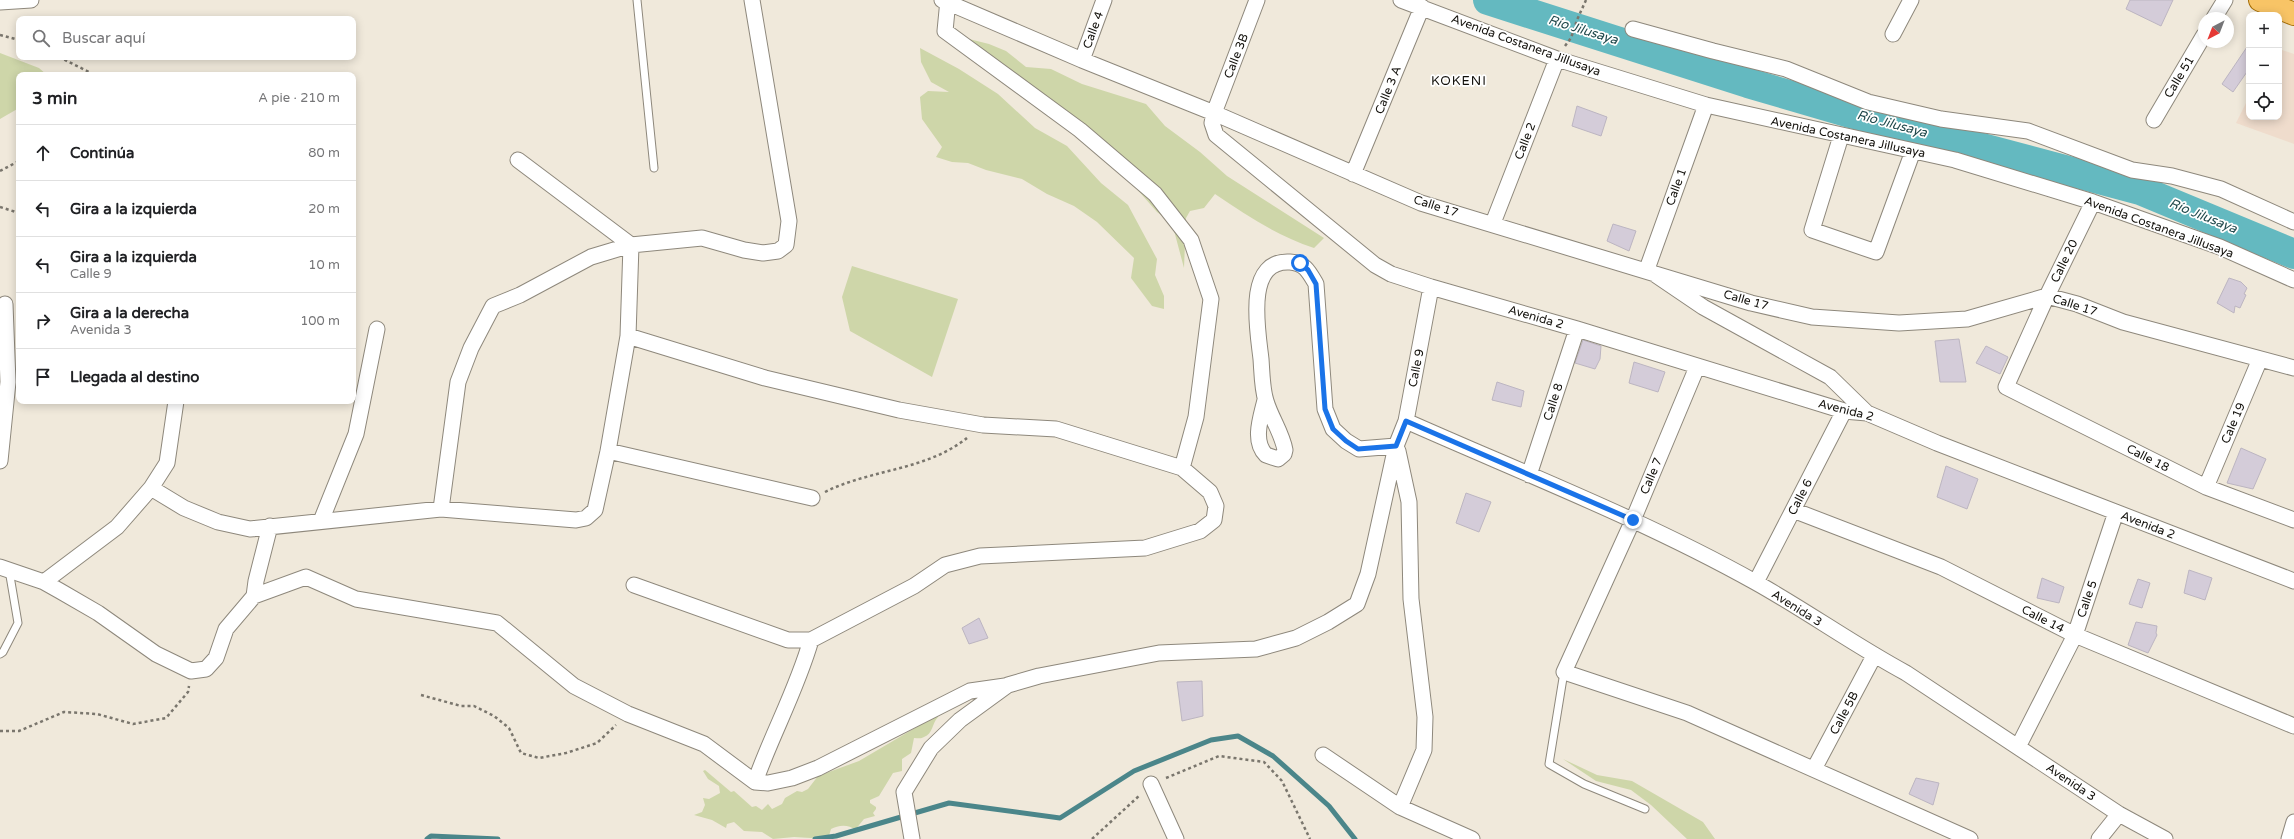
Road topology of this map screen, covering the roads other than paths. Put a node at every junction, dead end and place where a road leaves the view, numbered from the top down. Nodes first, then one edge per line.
1 (31, 0) edge
2 (637, 0) edge
3 (752, 0) edge
4 (1104, 0) edge
5 (1257, 0) edge
6 (1400, 0) edge
7 (1911, 0) edge
8 (2225, 0) edge
9 (2260, 0) edge
10 (946, 1) edge
11 (0, 2) edge
12 (1422, 7) junction
13 (2218, 12) edge
14 (2294, 14) edge
15 (1633, 29) dead end
16 (1893, 34) dead end
17 (2198, 45) edge
18 (1556, 59) junction
19 (1082, 60) junction
20 (1706, 105) junction
21 (1214, 113) junction
22 (2154, 120) dead end
23 (1840, 136) junction
24 (1913, 151) junction
25 (518, 160) dead end
26 (654, 168) dead end
27 (1353, 174) junction
28 (2093, 202) junction
29 (2294, 222) edge
30 (1492, 223) junction
31 (631, 245) junction
32 (1647, 269) junction
33 (2294, 280) edge
34 (1431, 287) junction
35 (2047, 296) junction
36 (5, 304) dead end
37 (377, 329) dead end
38 (1576, 329) junction
39 (628, 336) junction
40 (2260, 359) junction
41 (1697, 367) junction
42 (2294, 368) edge
43 (14, 383) edge
44 (2006, 387) joint
45 (1265, 400) dead end
46 (176, 404) edge
47 (1844, 411) junction
48 (1867, 414) junction
49 (1406, 421) junction
50 (1396, 446) junction
51 (608, 451) junction
52 (0, 461) edge
53 (1182, 468) junction
54 (1529, 475) junction
55 (2206, 487) junction
56 (151, 488) junction
57 (812, 498) road end
58 (441, 509) junction
59 (1793, 510) junction
60 (2116, 512) junction
61 (1633, 520) junction
62 (2294, 520) edge
63 (321, 521) junction
64 (270, 526) junction
65 (4, 568) edge
66 (2294, 581) edge
67 (44, 582) junction
68 (1756, 582) junction
69 (634, 585) dead end
70 (254, 596) junction
71 (2075, 635) junction
72 (811, 640) junction
73 (0, 654) edge
74 (1874, 656) junction
75 (1564, 672) junction
76 (1008, 685) junction
77 (2294, 726) edge
78 (2018, 747) junction
79 (1323, 755) dead end
80 (1814, 769) junction
81 (755, 782) junction
82 (1151, 784) road end
83 (1400, 806) junction
84 (1645, 809) dead end
85 (2118, 814) junction
86 (2294, 822) edge
87 (911, 832) edge
88 (1176, 839) edge
89 (1472, 839) edge
90 (1970, 839) edge
91 (2099, 839) edge
92 (2165, 839) edge
93 (2289, 839) edge

1 - 11 street
2 - 26 lane
3 - 31 street
4 - 19 street, Calle 4
5 - 21 street, Calle 3B
6 - 12 street, Avenida Costanera Jillusaya
7 - 16 street
8 - 13 street
9 - 14 main road
10 - 19 street, Calle 17
10 - 53 street
12 - 18 street, Avenida Costanera Jillusaya
12 - 27 street, Calle 3 A
15 - 29 street
17 - 22 street, Calle 51
18 - 20 street, Avenida Costanera Jillusaya
18 - 30 street, Calle 2
19 - 21 street, Calle 17
20 - 23 street, Avenida Costanera Jillusaya
20 - 32 street, Calle 1
21 - 27 street, Calle 17
21 - 34 street, Avenida 2
23 - 24 street, Avenida Costanera Jillusaya
23 - 24 street
24 - 28 street, Avenida Costanera Jillusaya
25 - 31 street
27 - 30 street, Calle 17
28 - 33 street, Avenida Costanera Jillusaya
28 - 35 street, Calle 20
30 - 32 street, Calle 17
31 - 39 street
31 - 58 street
32 - 35 street, Calle 17
32 - 48 street
34 - 38 street, Avenida 2
34 - 49 street, Calle 9
35 - 40 street, Calle 17
35 - 44 street, Calle 20
36 - 43 street
37 - 63 street
38 - 41 street, Avenida 2
38 - 54 street, Calle 8
39 - 51 street
39 - 53 street
40 - 42 street, Calle 17
40 - 55 street, Cale 19
41 - 47 street, Avenida 2
41 - 61 street, Calle 7
43 - 52 street
44 - 55 street, Calle 18
45 - 50 street
46 - 56 street
47 - 48 street, Avenida 2
47 - 59 street, Calle 6
48 - 60 street, Avenida 2
49 - 50 street, Calle 9
49 - 54 street, Avenida 3
50 - 76 street, Calle 9
50 - 83 street
51 - 57 street
51 - 58 street
53 - 72 street
54 - 61 street, Avenida 3
55 - 62 street, Calle 18
56 - 64 street
56 - 67 street
58 - 63 street
59 - 68 street, Calle 6
59 - 71 street, Calle 14
60 - 66 street, Avenida 2
60 - 71 street, Calle 5
61 - 68 street, Avenida 3
61 - 75 street, Calle 7
63 - 64 street
64 - 70 street
65 - 67 street
65 - 73 lane
67 - 70 street
68 - 74 street, Avenida 3
69 - 72 street
70 - 81 street
71 - 77 street, Calle 14
71 - 78 street, Calle 5
72 - 81 street
74 - 78 street, Avenida 3
74 - 80 street, Calle 5B
75 - 80 street
75 - 84 lane
76 - 81 street
76 - 87 street
78 - 85 street, Avenida 3
79 - 83 street
80 - 90 street
82 - 88 street
83 - 89 street
85 - 91 street
85 - 92 street, Avenida 3
86 - 93 street

